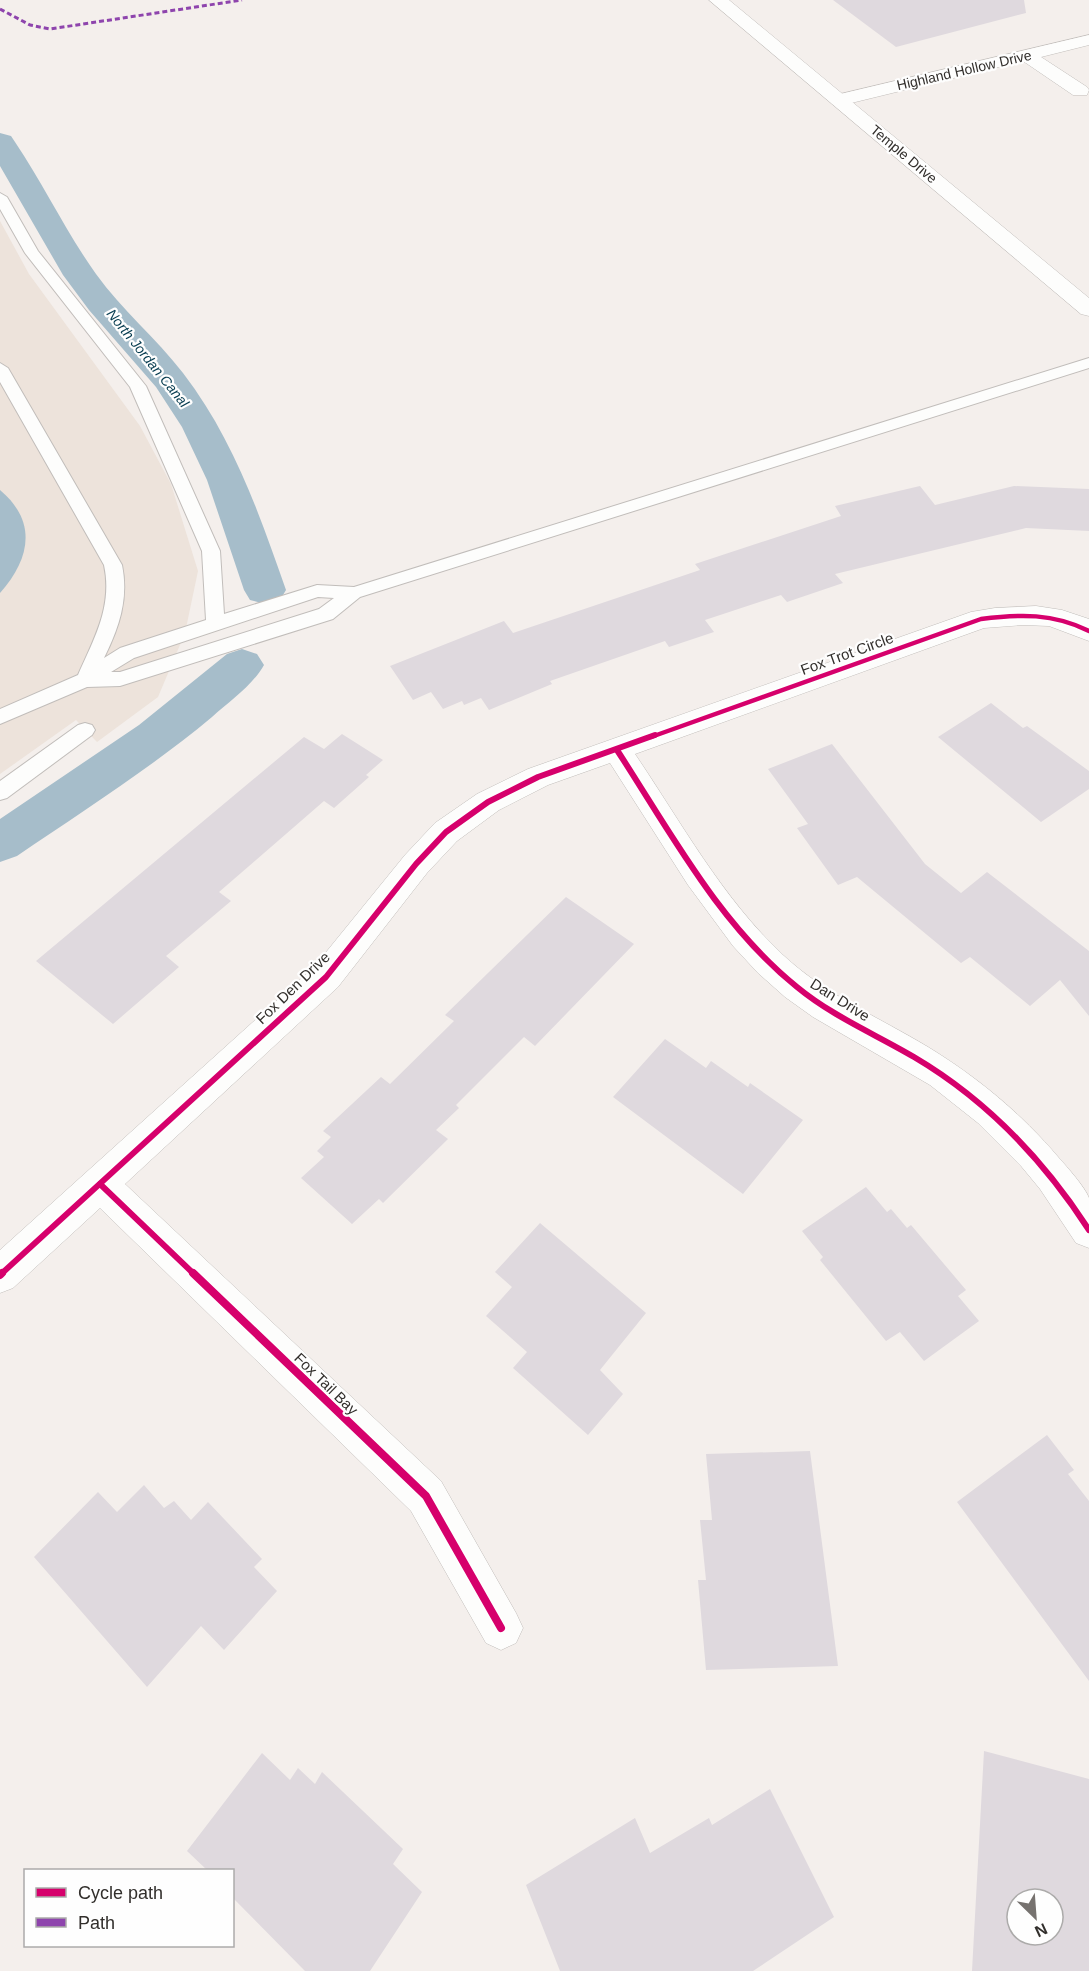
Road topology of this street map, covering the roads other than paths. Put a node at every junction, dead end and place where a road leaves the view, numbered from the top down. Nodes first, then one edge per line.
1 (718, 0) edge
2 (1089, 40) edge
3 (1026, 56) junction
4 (1080, 91) dead end
5 (839, 100) junction
6 (0, 197) edge
7 (1089, 309) edge
8 (1089, 363) edge
9 (0, 368) edge
10 (354, 593) junction
11 (215, 623) junction
12 (1089, 631) edge
13 (85, 681) junction
14 (0, 717) edge
15 (85, 730) dead end
16 (617, 750) junction
17 (0, 792) edge
18 (100, 1184) junction
19 (1089, 1230) edge
20 (0, 1275) edge
21 (501, 1628) dead end

1 - 5 street, Temple Drive
2 - 3 street, Highland Hollow Drive
3 - 4 street
3 - 5 street, Highland Hollow Drive
5 - 7 street, Temple Drive
6 - 11 lane
8 - 10 lane
9 - 13 lane
10 - 11 lane
10 - 13 lane
11 - 13 lane
12 - 16 street, Fox Trot Circle
13 - 14 lane
15 - 17 lane
16 - 18 street, Fox Den Drive
16 - 19 street, Dan Drive
18 - 20 street, Fox Den Drive
18 - 21 street, Fox Tail Bay

